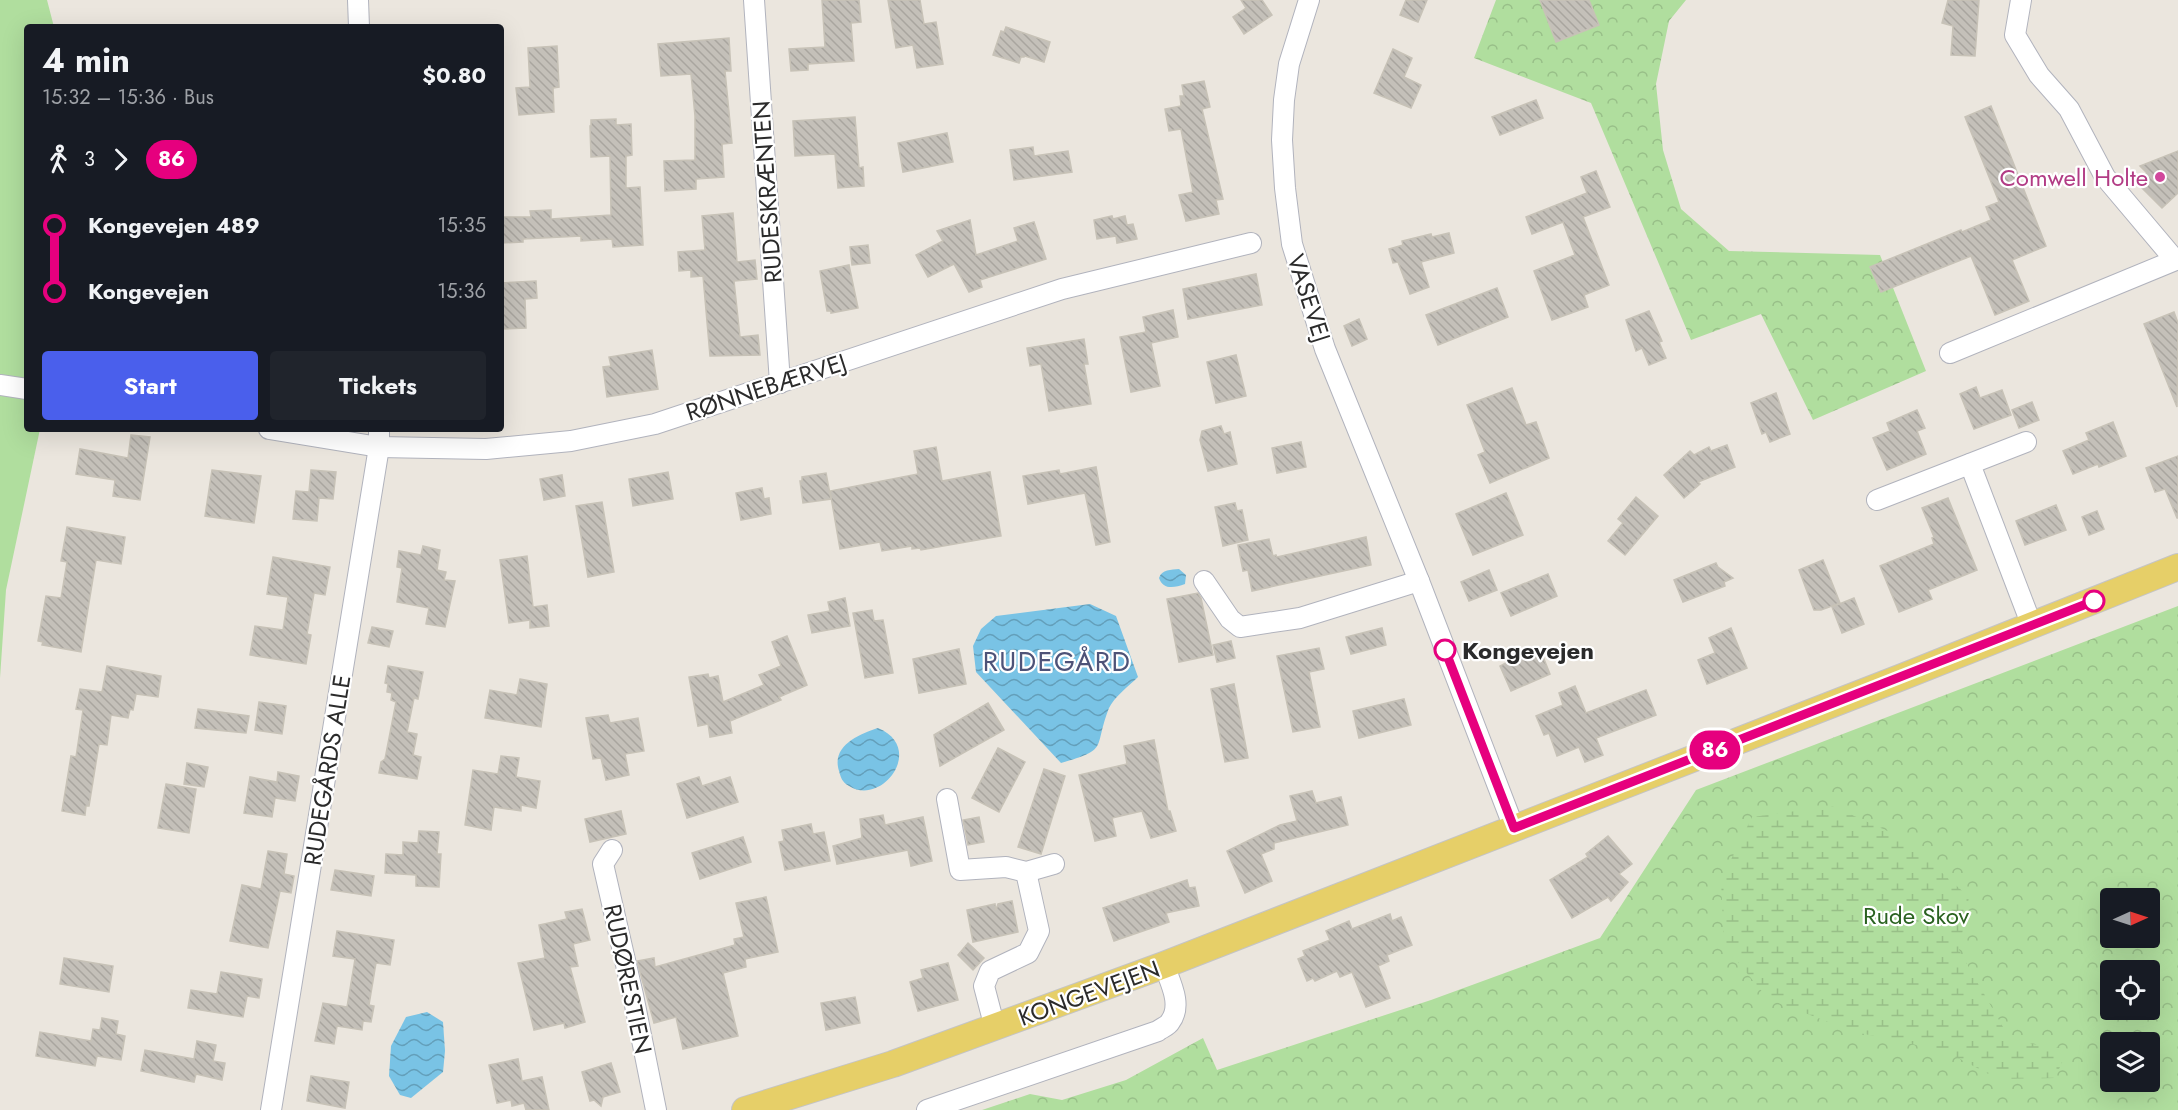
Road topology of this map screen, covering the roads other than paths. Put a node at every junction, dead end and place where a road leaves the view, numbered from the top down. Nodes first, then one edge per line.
1 (358, 0) edge
2 (754, 0) edge
3 (1309, 0) edge
4 (2021, 0) edge
5 (359, 24) edge
6 (1251, 243) dead end
7 (2176, 259) edge
8 (1950, 353) dead end
9 (780, 383) junction
10 (0, 385) edge
11 (24, 389) edge
12 (306, 432) edge
13 (379, 438) edge
14 (2026, 442) dead end
15 (1970, 464) junction
16 (1877, 500) dead end
17 (2178, 567) edge
18 (1204, 580) dead end
19 (1419, 581) junction
20 (2031, 626) junction
21 (947, 799) dead end
22 (1514, 828) junction
23 (612, 850) dead end
24 (1054, 864) dead end
25 (1026, 872) junction
26 (1164, 965) junction
27 (995, 1028) junction
28 (271, 1110) edge
29 (656, 1110) edge
30 (745, 1110) edge
31 (930, 1110) edge

1 - 5 street
2 - 9 street, RUDESKRÆNTEN
3 - 19 street, VASEVEJ
4 - 7 street
6 - 9 street, RØNNEBÆRVEJ
7 - 8 street
9 - 13 street, RØNNEBÆRVEJ
10 - 11 street
12 - 13 street, RØNNEBÆRVEJ
13 - 28 street, RUDEGÅRDS ALLE
14 - 15 street
15 - 16 street
15 - 20 street
17 - 20 main road, KONGEVEJEN
18 - 19 street
19 - 22 street, VASEVEJ
20 - 22 main road, KONGEVEJEN
21 - 25 street
22 - 26 main road, KONGEVEJEN
23 - 29 street, RUDØRESTIEN
24 - 25 street
25 - 27 street
26 - 27 main road, KONGEVEJEN
26 - 31 street
27 - 30 main road, KONGEVEJEN

